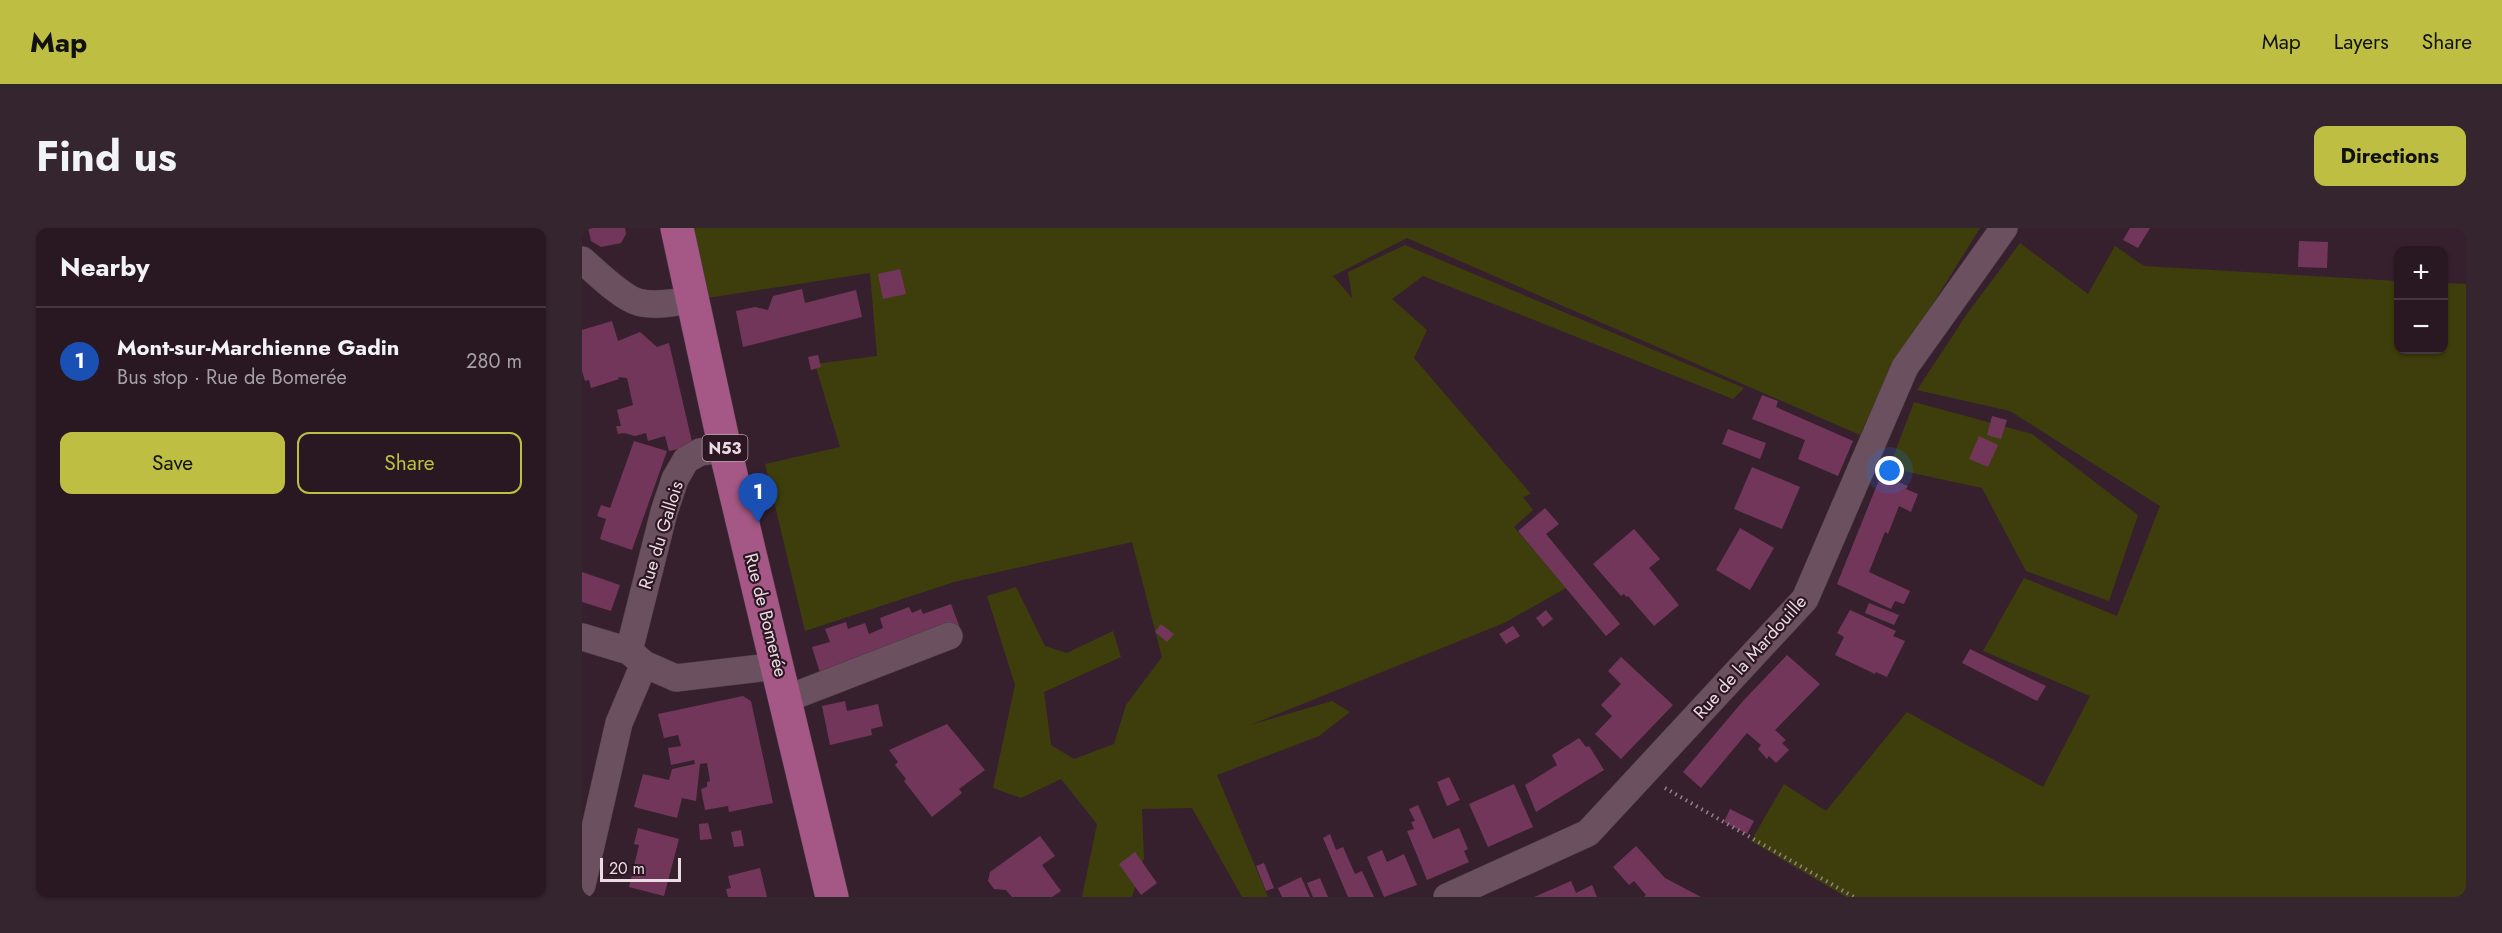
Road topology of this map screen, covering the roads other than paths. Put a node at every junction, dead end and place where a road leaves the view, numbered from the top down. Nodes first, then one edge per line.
1 (677, 228) edge
2 (2004, 228) edge
3 (582, 260) edge
4 (694, 300) junction
5 (725, 448) junction
6 (949, 636) dead end
7 (582, 637) edge
8 (636, 657) junction
9 (778, 666) junction
10 (786, 699) junction
11 (582, 885) edge
12 (832, 897) edge
13 (1447, 897) edge

1 - 4 main road, Rue de Bomerée / N53
2 - 13 street, Rue de la Mardouille
3 - 4 street
4 - 5 main road, Rue de Bomerée / N53
5 - 8 street, Rue du Gallois
5 - 9 main road, Rue de Bomerée / N53
6 - 10 street
7 - 8 street
8 - 9 street
8 - 11 street, Rue du Gallois
9 - 10 main road, Rue de Bomerée / N53
10 - 12 main road, Rue de Bomerée / N53

